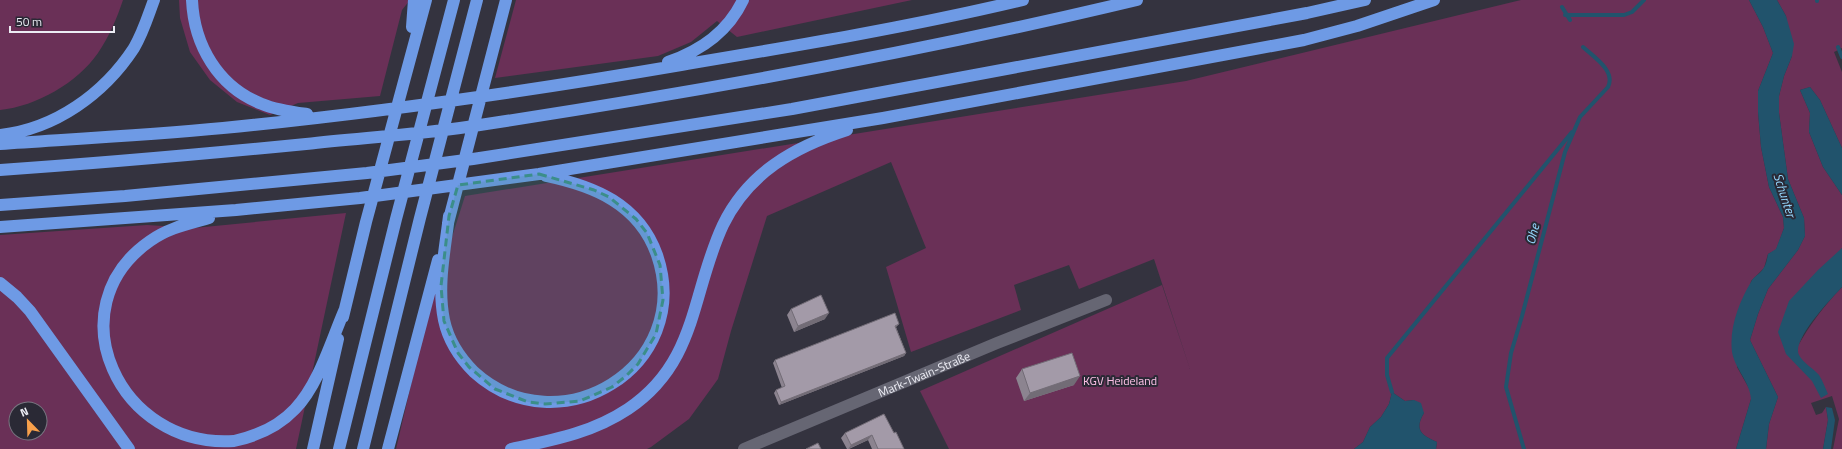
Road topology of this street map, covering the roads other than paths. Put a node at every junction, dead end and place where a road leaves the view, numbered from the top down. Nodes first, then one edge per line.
1 (154, 0) edge
2 (192, 0) edge
3 (414, 0) edge
4 (426, 0) edge
5 (454, 0) edge
6 (477, 0) edge
7 (506, 0) edge
8 (743, 0) edge
9 (1023, 0) edge
10 (1138, 0) edge
11 (1365, 0) edge
12 (1434, 0) edge
13 (407, 66) junction
14 (601, 79) junction
15 (322, 116) junction
16 (884, 118) junction
17 (0, 135) edge
18 (0, 144) edge
19 (0, 170) edge
20 (539, 174) junction
21 (0, 205) edge
22 (236, 210) junction
23 (450, 216) junction
24 (0, 228) edge
25 (0, 283) edge
26 (1106, 300) dead end
27 (345, 310) junction
28 (751, 448) edge
29 (129, 449) edge
30 (313, 449) edge
31 (339, 449) edge
32 (363, 449) edge
33 (388, 449) edge
34 (511, 449) edge

1 - 17 highway
2 - 15 highway
3 - 13 highway
4 - 13 highway
5 - 31 highway
6 - 32 highway
7 - 23 highway
8 - 14 highway
9 - 14 highway
10 - 19 highway
11 - 21 highway
12 - 16 highway
13 - 27 highway
14 - 15 highway
15 - 18 highway
16 - 20 highway
16 - 34 highway
20 - 22 highway
20 - 23 highway
22 - 24 highway
22 - 27 highway
23 - 33 highway
25 - 29 highway
26 - 28 street, Mark-Twain-Straße
27 - 30 highway

